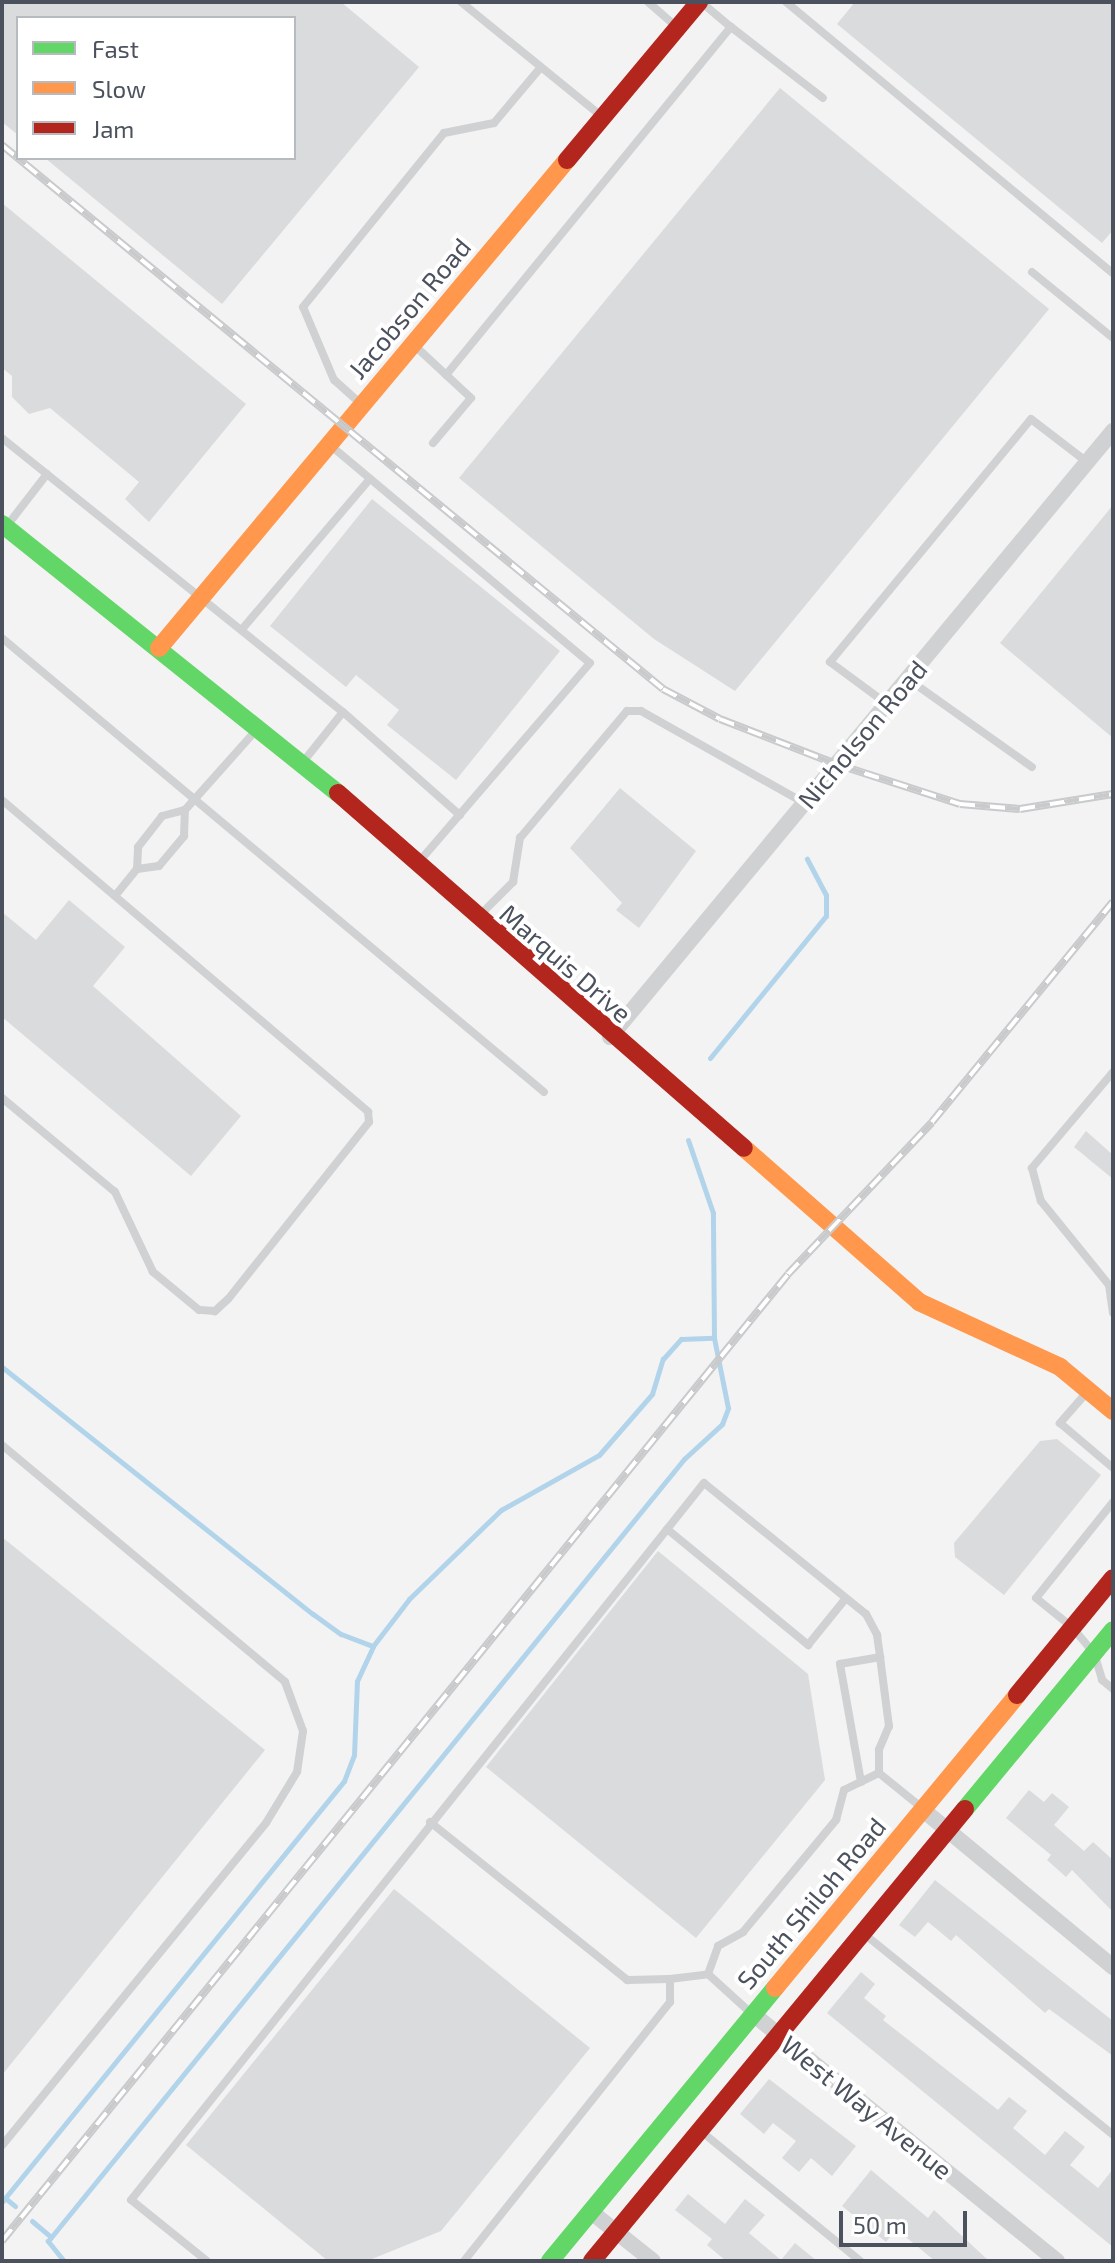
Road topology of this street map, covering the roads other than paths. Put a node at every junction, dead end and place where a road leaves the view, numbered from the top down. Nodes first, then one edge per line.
1 (461, 2) edge
2 (648, 2) edge
3 (700, 2) edge
4 (786, 2) edge
5 (678, 27) junction
6 (731, 27) junction
7 (541, 67) junction
8 (823, 98) dead end
9 (604, 118) junction
10 (1032, 272) dead end
11 (1113, 273) edge
12 (1113, 338) edge
13 (413, 344) junction
14 (446, 375) junction
15 (363, 405) junction
16 (1113, 431) edge
17 (2, 438) edge
18 (433, 443) dead end
19 (329, 444) junction
20 (1087, 462) junction
21 (47, 474) junction
22 (370, 479) junction
23 (4, 526) edge
24 (203, 595) junction
25 (243, 628) junction
26 (2, 638) edge
27 (159, 648) junction
28 (908, 678) junction
29 (887, 704) junction
30 (343, 712) junction
31 (258, 727) junction
32 (303, 762) junction
33 (1032, 767) dead end
34 (2, 800) edge
35 (194, 800) junction
36 (804, 803) junction
37 (185, 810) junction
38 (460, 815) junction
39 (416, 865) junction
40 (137, 869) junction
41 (115, 896) junction
42 (476, 918) junction
43 (610, 1037) junction
44 (1113, 1072) edge
45 (544, 1092) dead end
46 (2, 1098) edge
47 (1113, 1313) edge
48 (1089, 1391) junction
49 (1113, 1411) edge
50 (2, 1445) edge
51 (1113, 1468) edge
52 (1113, 1502) edge
53 (667, 1529) junction
54 (1113, 1578) edge
55 (846, 1598) junction
56 (1072, 1627) junction
57 (1113, 1630) edge
58 (1094, 1653) junction
59 (880, 1657) junction
60 (1113, 1689) edge
61 (879, 1773) junction
62 (861, 1782) junction
63 (922, 1809) junction
64 (430, 1822) junction
65 (948, 1830) junction
66 (862, 1933) junction
67 (1113, 1967) edge
68 (708, 1974) junction
69 (670, 1979) junction
70 (753, 2014) junction
71 (778, 2035) junction
72 (699, 2130) junction
73 (1113, 2135) edge
74 (2, 2145) edge
75 (590, 2211) junction
76 (615, 2232) junction
77 (207, 2261) edge
78 (464, 2261) edge
79 (550, 2261) edge
80 (592, 2261) edge
81 (653, 2261) edge
82 (860, 2261) edge
83 (1057, 2261) edge

1 - 7 lane
2 - 5 lane
3 - 5 street, Jacobson Road
3 - 6 lane
4 - 11 lane
5 - 9 street, Jacobson Road
6 - 8 lane
6 - 14 lane
7 - 9 lane
7 - 15 lane
9 - 13 street, Jacobson Road
10 - 12 lane
13 - 14 lane
13 - 15 street, Jacobson Road
14 - 18 lane
15 - 19 street, Jacobson Road
16 - 20 street, Nicholson Road
17 - 21 lane
19 - 22 lane
19 - 24 street, Jacobson Road
20 - 28 street, Nicholson Road
20 - 29 lane
21 - 23 lane
21 - 24 lane
22 - 25 lane
22 - 38 lane
23 - 27 street, Marquis Drive
24 - 25 lane
24 - 27 street, Jacobson Road
25 - 30 lane
26 - 35 lane
27 - 31 street, Marquis Drive
28 - 29 street, Nicholson Road
28 - 33 lane
29 - 36 street, Nicholson Road
30 - 32 lane
30 - 38 lane
31 - 32 street, Marquis Drive
31 - 35 lane
32 - 39 street, Marquis Drive
34 - 41 lane
35 - 37 lane
35 - 45 lane
36 - 42 lane
36 - 43 street, Nicholson Road
37 - 40 lane
37 - 40 lane
38 - 39 lane
39 - 42 street, Marquis Drive
40 - 41 lane
41 - 46 lane
42 - 43 street, Marquis Drive
43 - 48 street, Marquis Drive
44 - 47 lane
48 - 49 street, Marquis Drive
48 - 51 lane
50 - 74 lane
52 - 56 lane
53 - 55 lane
53 - 55 lane
53 - 64 lane
54 - 56 street, South Shiloh Road
55 - 59 lane
56 - 58 lane
56 - 63 street, South Shiloh Road
57 - 58 street
58 - 60 lane
58 - 65 street
59 - 61 lane
59 - 62 lane
61 - 62 lane
61 - 63 lane
62 - 68 lane
63 - 65 street
63 - 70 street, South Shiloh Road
64 - 69 lane
64 - 77 lane
65 - 66 street
65 - 67 street
66 - 71 street
66 - 73 lane
68 - 69 lane
68 - 70 lane
69 - 78 lane
70 - 71 street, West Way Avenue
70 - 75 street, South Shiloh Road
71 - 72 street
71 - 83 street, West Way Avenue
72 - 76 street
72 - 82 lane
75 - 76 street
75 - 79 street, South Shiloh Road
76 - 80 street
76 - 81 street

